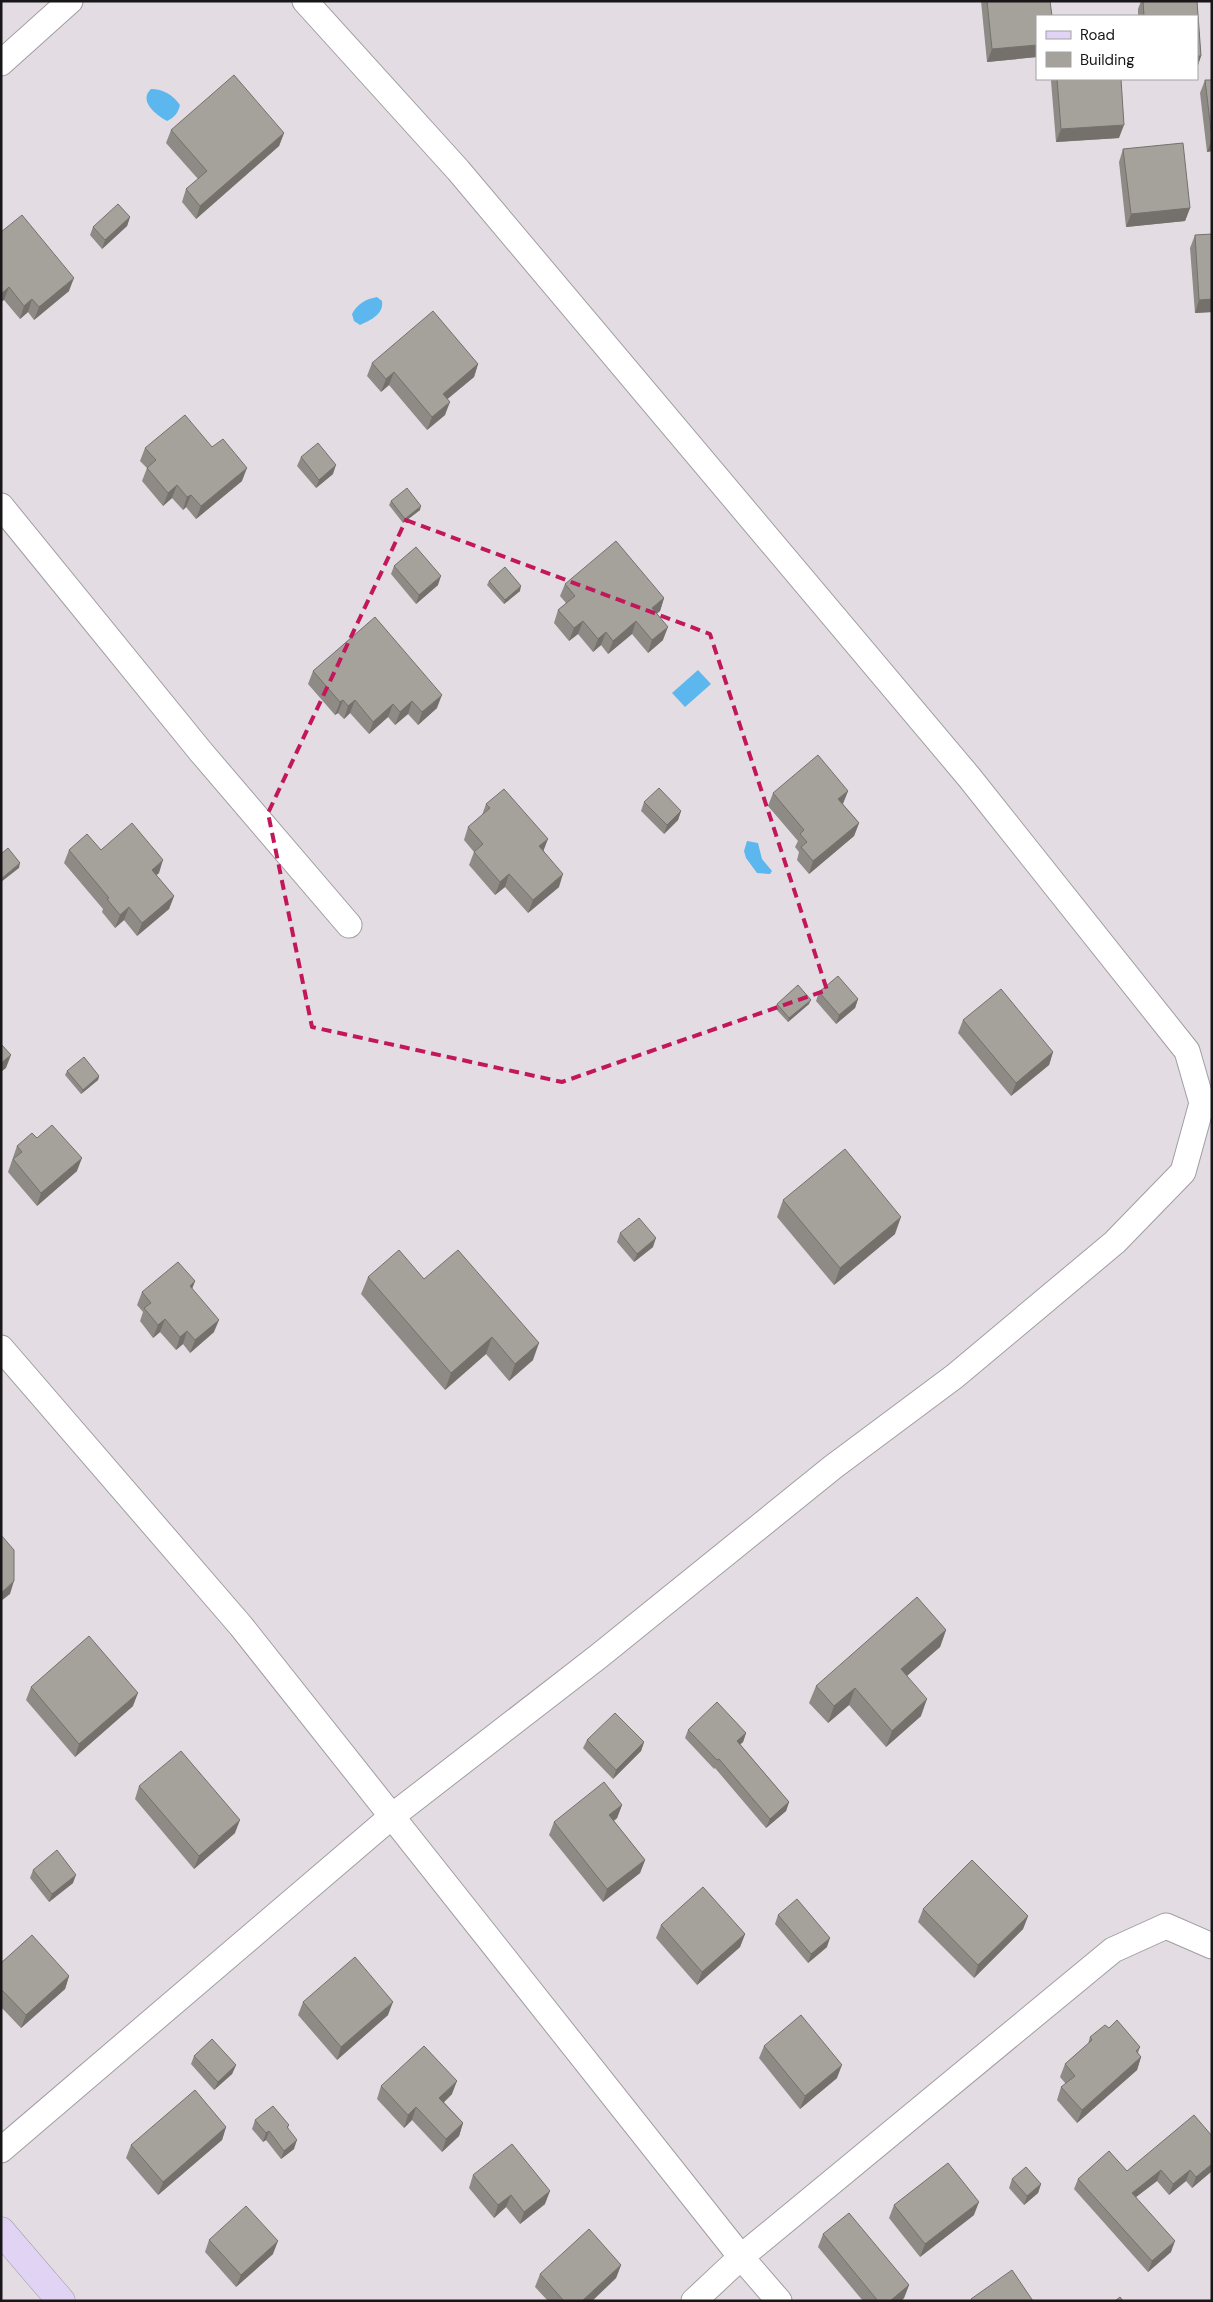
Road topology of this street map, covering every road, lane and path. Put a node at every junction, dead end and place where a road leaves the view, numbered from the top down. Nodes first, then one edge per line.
1 (70, 1) edge
2 (305, 1) edge
3 (1, 63) edge
4 (1, 506) edge
5 (349, 925) dead end
6 (1, 1348) edge
7 (392, 1817) junction
8 (1212, 1946) edge
9 (1, 2150) edge
10 (1, 2232) edge
11 (741, 2257) junction
12 (61, 2301) edge
13 (694, 2301) edge
14 (779, 2301) edge

1 - 3 street
2 - 7 street
4 - 5 street
6 - 7 street
7 - 9 street
7 - 11 street
8 - 11 street
10 - 12 street
11 - 13 street
11 - 14 street

